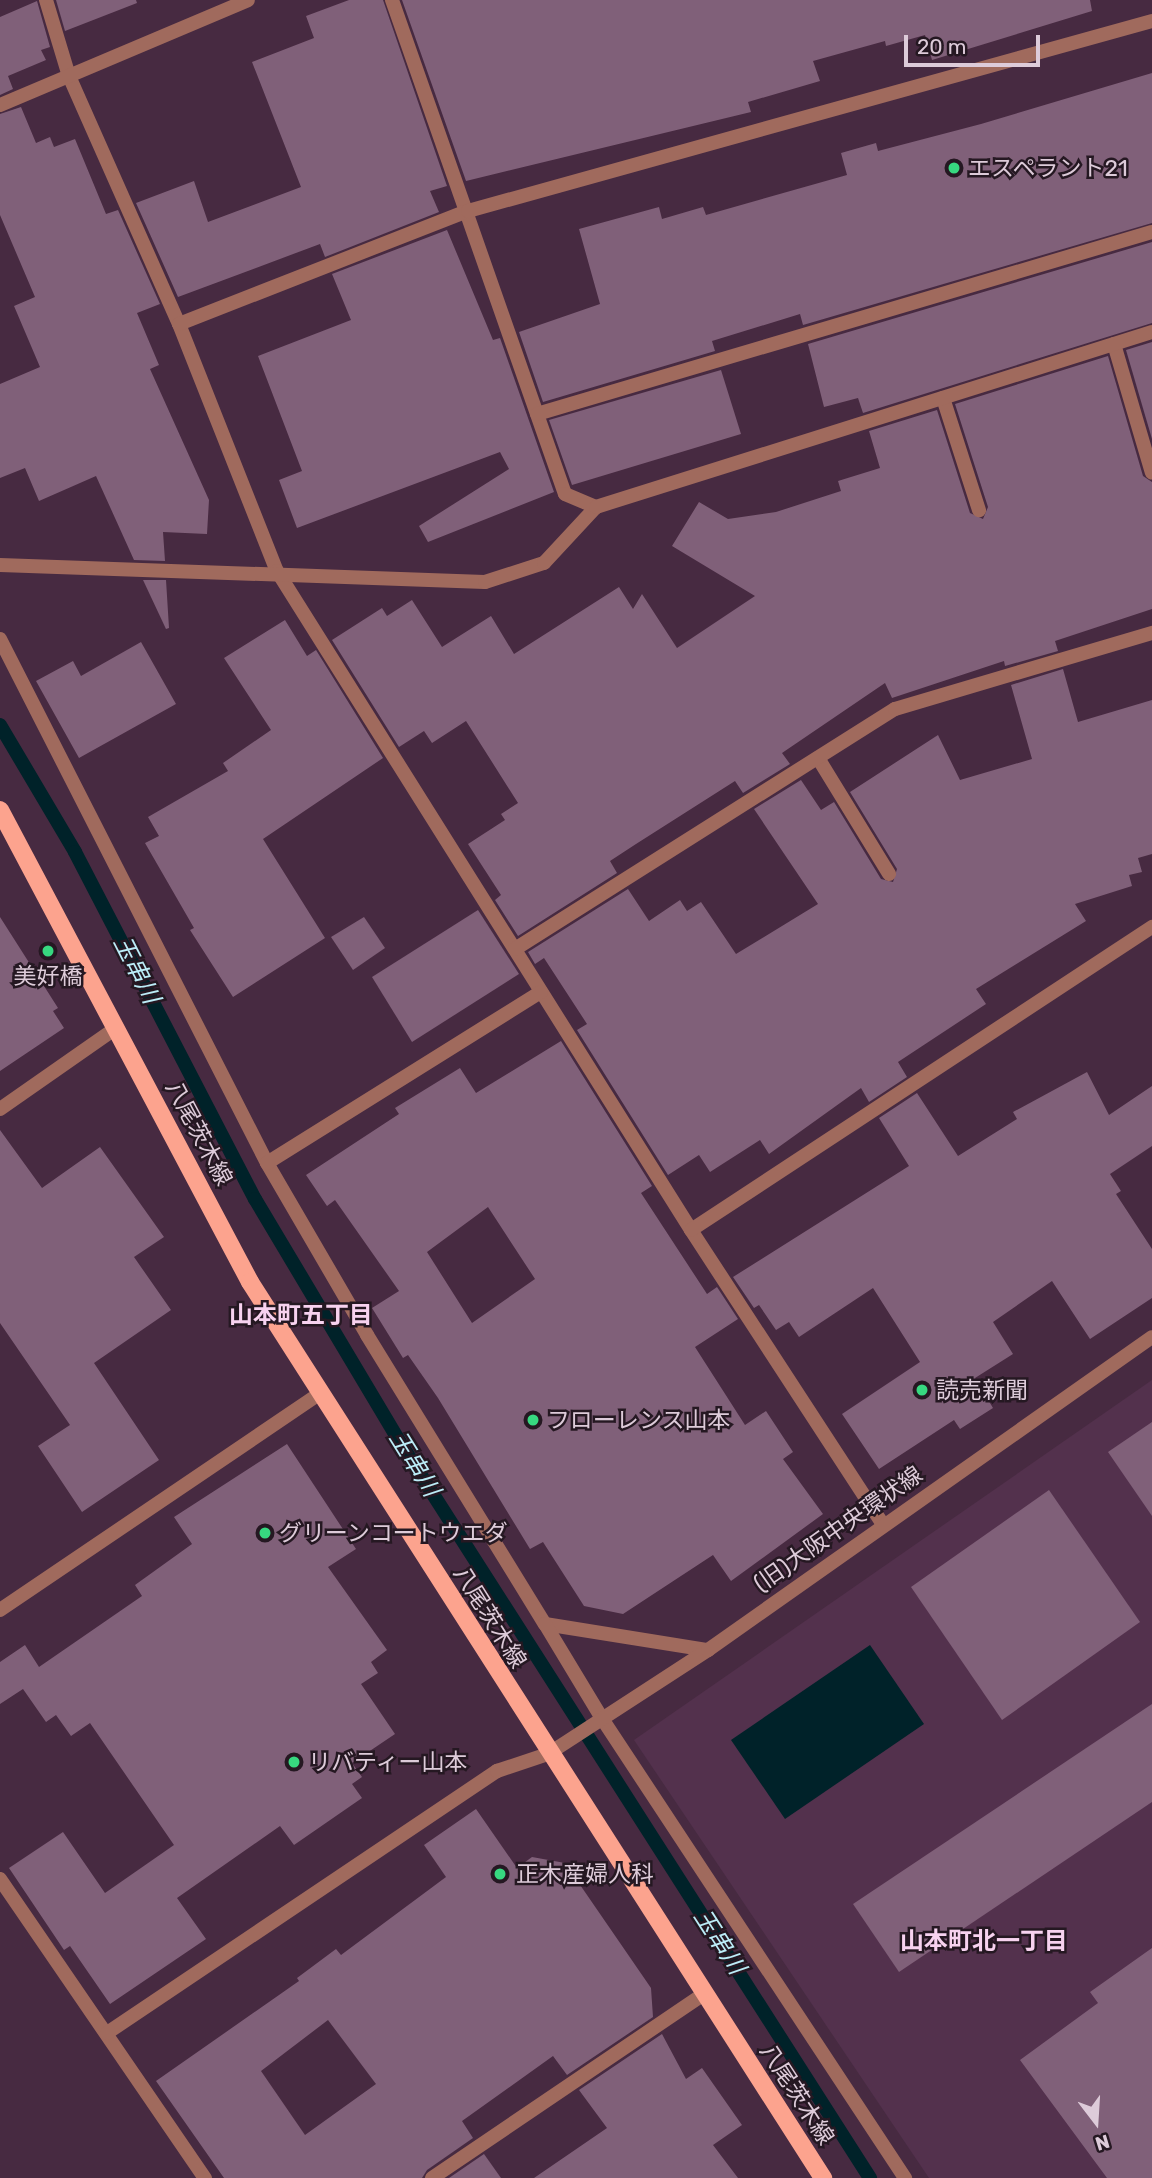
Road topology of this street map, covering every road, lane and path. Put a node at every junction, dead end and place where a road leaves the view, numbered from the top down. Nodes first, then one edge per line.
1 (46, 0) edge
2 (248, 0) edge
3 (392, 0) edge
4 (1152, 21) edge
5 (69, 76) junction
6 (0, 105) edge
7 (468, 211) junction
8 (1152, 232) edge
9 (179, 324) junction
10 (1152, 332) edge
11 (1114, 344) junction
12 (943, 398) junction
13 (537, 414) junction
14 (1152, 473) edge
15 (596, 507) junction
16 (979, 509) dead end
17 (0, 565) edge
18 (277, 572) junction
19 (1152, 633) edge
20 (0, 639) edge
21 (818, 758) junction
22 (0, 810) edge
23 (890, 874) dead end
24 (1152, 927) edge
25 (514, 949) junction
26 (541, 992) junction
27 (116, 1028) junction
28 (0, 1109) edge
29 (267, 1163) junction
30 (691, 1230) junction
31 (1152, 1337) edge
32 (320, 1393) junction
33 (883, 1524) junction
34 (0, 1610) edge
35 (545, 1624) junction
36 (708, 1650) junction
37 (603, 1720) junction
38 (548, 1754) junction
39 (0, 1879) edge
40 (704, 1994) junction
41 (107, 2033) junction
42 (205, 2178) edge
43 (432, 2178) edge
44 (823, 2178) edge
45 (905, 2178) edge

1 - 5 street
2 - 5 street
3 - 7 street
4 - 7 street
5 - 6 street
5 - 9 street
7 - 9 street
7 - 13 street
8 - 13 street
9 - 18 street
10 - 11 street
11 - 12 street
11 - 14 street
12 - 15 street
12 - 16 street
13 - 15 street
15 - 18 street
17 - 18 street
18 - 25 street
19 - 21 street
20 - 29 street
21 - 23 street
21 - 25 street
22 - 27 main road, 八尾茨木線
24 - 30 street
25 - 26 street
26 - 29 street
26 - 30 street
27 - 28 street
27 - 32 main road, 八尾茨木線
29 - 35 street
30 - 33 street
31 - 33 street, (旧)大阪中央環状線
32 - 34 street
32 - 38 main road, 八尾茨木線
33 - 36 street, (旧)大阪中央環状線
35 - 36 street
35 - 37 street
36 - 37 street, (旧)大阪中央環状線
37 - 38 street, (旧)大阪中央環状線
37 - 45 street
38 - 40 main road, 八尾茨木線
38 - 41 street, (旧)大阪中央環状線
39 - 41 street
40 - 43 street
40 - 44 main road, 八尾茨木線
41 - 42 street

